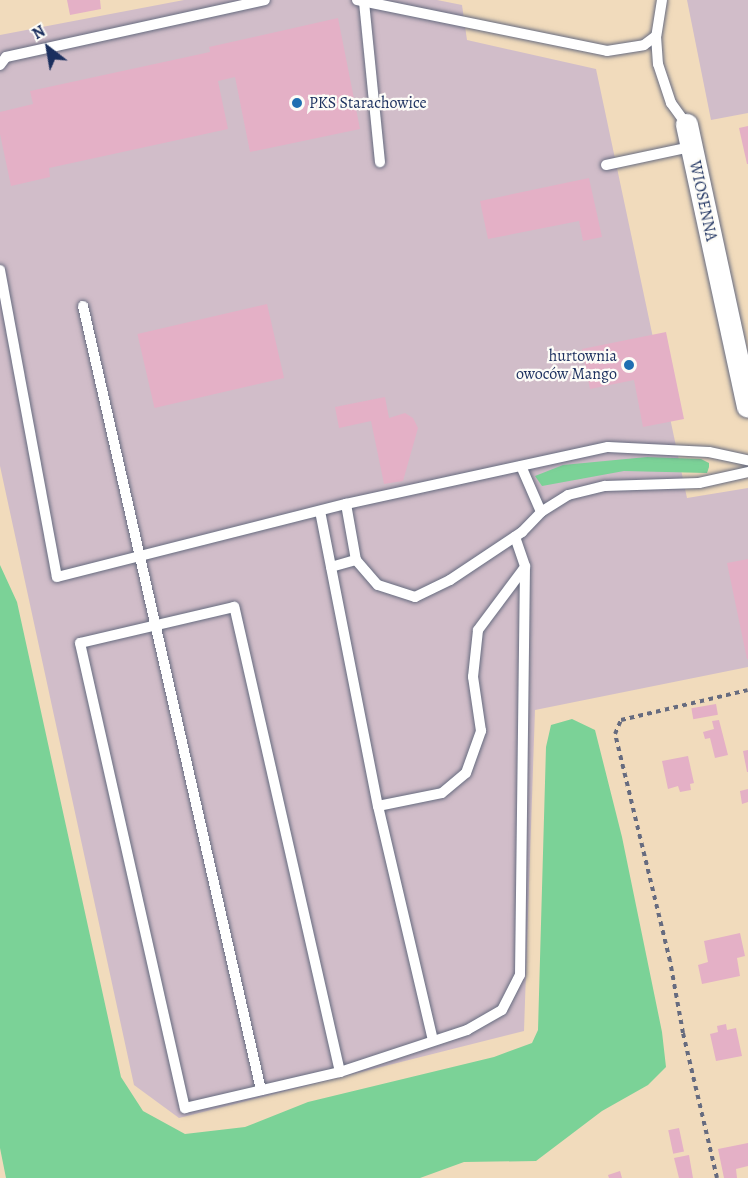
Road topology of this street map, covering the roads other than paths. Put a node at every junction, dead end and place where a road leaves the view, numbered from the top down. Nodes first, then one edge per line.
1 (265, 0) edge
2 (662, 0) edge
3 (360, 1) edge
4 (656, 36) junction
5 (0, 64) edge
6 (687, 125) joint
7 (692, 147) junction
8 (380, 162) dead end
9 (606, 165) dead end
10 (0, 270) edge
11 (83, 306) dead end
12 (748, 406) edge
13 (748, 460) edge
14 (521, 466) junction
15 (748, 472) edge
16 (346, 504) junction
17 (320, 511) junction
18 (541, 512) junction
19 (515, 537) junction
20 (141, 555) junction
21 (356, 560) junction
22 (525, 566) junction
23 (331, 567) junction
24 (157, 625) junction
25 (378, 806) junction
26 (433, 1041) junction
27 (339, 1072) junction
28 (261, 1090) junction

1 - 5 lane
2 - 4 lane, WIOSENNA
3 - 4 lane
3 - 8 lane
4 - 6 lane, WIOSENNA
6 - 7 street, WIOSENNA
7 - 9 lane
7 - 12 street, WIOSENNA
10 - 20 lane
11 - 20 lane
13 - 14 lane
14 - 16 lane
14 - 18 lane
15 - 18 lane
16 - 17 lane
16 - 21 lane
17 - 20 lane
17 - 23 lane
18 - 19 lane
19 - 21 lane
19 - 22 lane
20 - 24 lane
21 - 23 lane
22 - 25 lane
22 - 26 lane
23 - 25 lane
24 - 27 lane
24 - 28 lane
24 - 28 lane
25 - 26 lane
26 - 27 lane
27 - 28 lane

